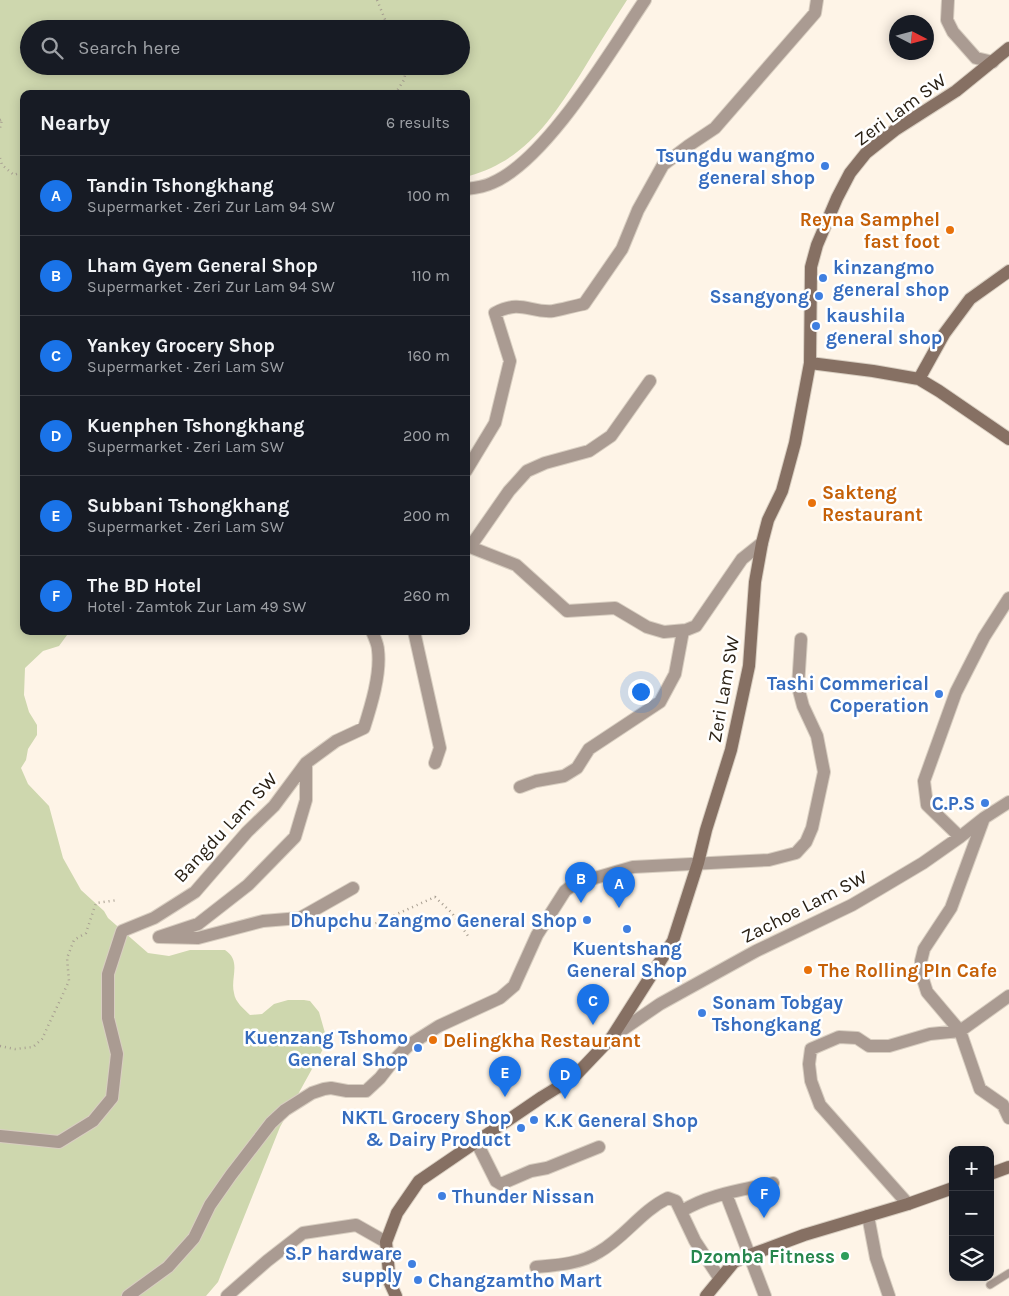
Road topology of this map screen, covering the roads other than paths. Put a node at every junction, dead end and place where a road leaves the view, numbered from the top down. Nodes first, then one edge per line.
1 (645, 0) edge
2 (817, 0) edge
3 (948, 0) edge
4 (1009, 48) edge
5 (993, 62) junction
6 (470, 188) edge
7 (1009, 271) edge
8 (810, 363) junction
9 (919, 379) junction
10 (650, 380) dead end
11 (1009, 440) edge
12 (470, 464) edge
13 (762, 542) junction
14 (470, 543) edge
15 (470, 547) edge
16 (1009, 598) edge
17 (682, 630) junction
18 (373, 635) edge
19 (415, 635) edge
20 (801, 639) dead end
21 (306, 763) junction
22 (435, 763) dead end
23 (520, 787) dead end
24 (1009, 802) edge
25 (984, 818) junction
26 (960, 837) junction
27 (698, 862) junction
28 (353, 888) dead end
29 (1009, 996) edge
30 (960, 1031) junction
31 (612, 1038) junction
32 (1009, 1118) edge
33 (0, 1136) edge
34 (476, 1141) junction
35 (599, 1147) dead end
36 (1009, 1167) edge
37 (994, 1173) edge
38 (773, 1183) dead end
39 (949, 1189) edge
40 (726, 1194) junction
41 (908, 1204) junction
42 (682, 1211) junction
43 (868, 1216) junction
44 (386, 1242) junction
45 (750, 1255) junction
46 (536, 1267) dead end
47 (1009, 1273) edge
48 (720, 1279) junction
49 (990, 1285) dead end
50 (128, 1296) edge
51 (227, 1296) edge
52 (396, 1296) edge
53 (706, 1296) edge
54 (766, 1296) edge
55 (889, 1296) edge

1 - 6 street
2 - 12 street
3 - 5 street
4 - 5 street, Zeri Lam SW
5 - 8 street, Zeri Lam SW
7 - 9 street
8 - 9 street
8 - 13 street, Zeri Lam SW
9 - 11 street
10 - 14 street
13 - 17 street
13 - 27 street, Zeri Lam SW
15 - 17 street
16 - 26 street
17 - 23 street
18 - 21 street, Bangdu Lam SW
19 - 22 street
20 - 27 street
21 - 28 street
21 - 33 street, Bangdu Lam SW
24 - 25 street, Zachoe Lam SW
25 - 26 street, Zachoe Lam SW
25 - 30 street
26 - 31 street, Zachoe Lam SW
27 - 31 street, Zeri Lam SW
27 - 50 street
29 - 30 street
30 - 32 street
30 - 41 street
31 - 34 street, Zeri Lam SW
34 - 35 street
34 - 44 street, Zeri Lam SW
36 - 37 street
38 - 40 street
39 - 41 street
40 - 42 street
40 - 45 street
41 - 43 street
42 - 46 street
42 - 48 street
43 - 45 street
43 - 55 street
44 - 51 street
44 - 52 street, Zeri Lam SW
45 - 48 street
45 - 54 street
47 - 49 lane
48 - 53 street

